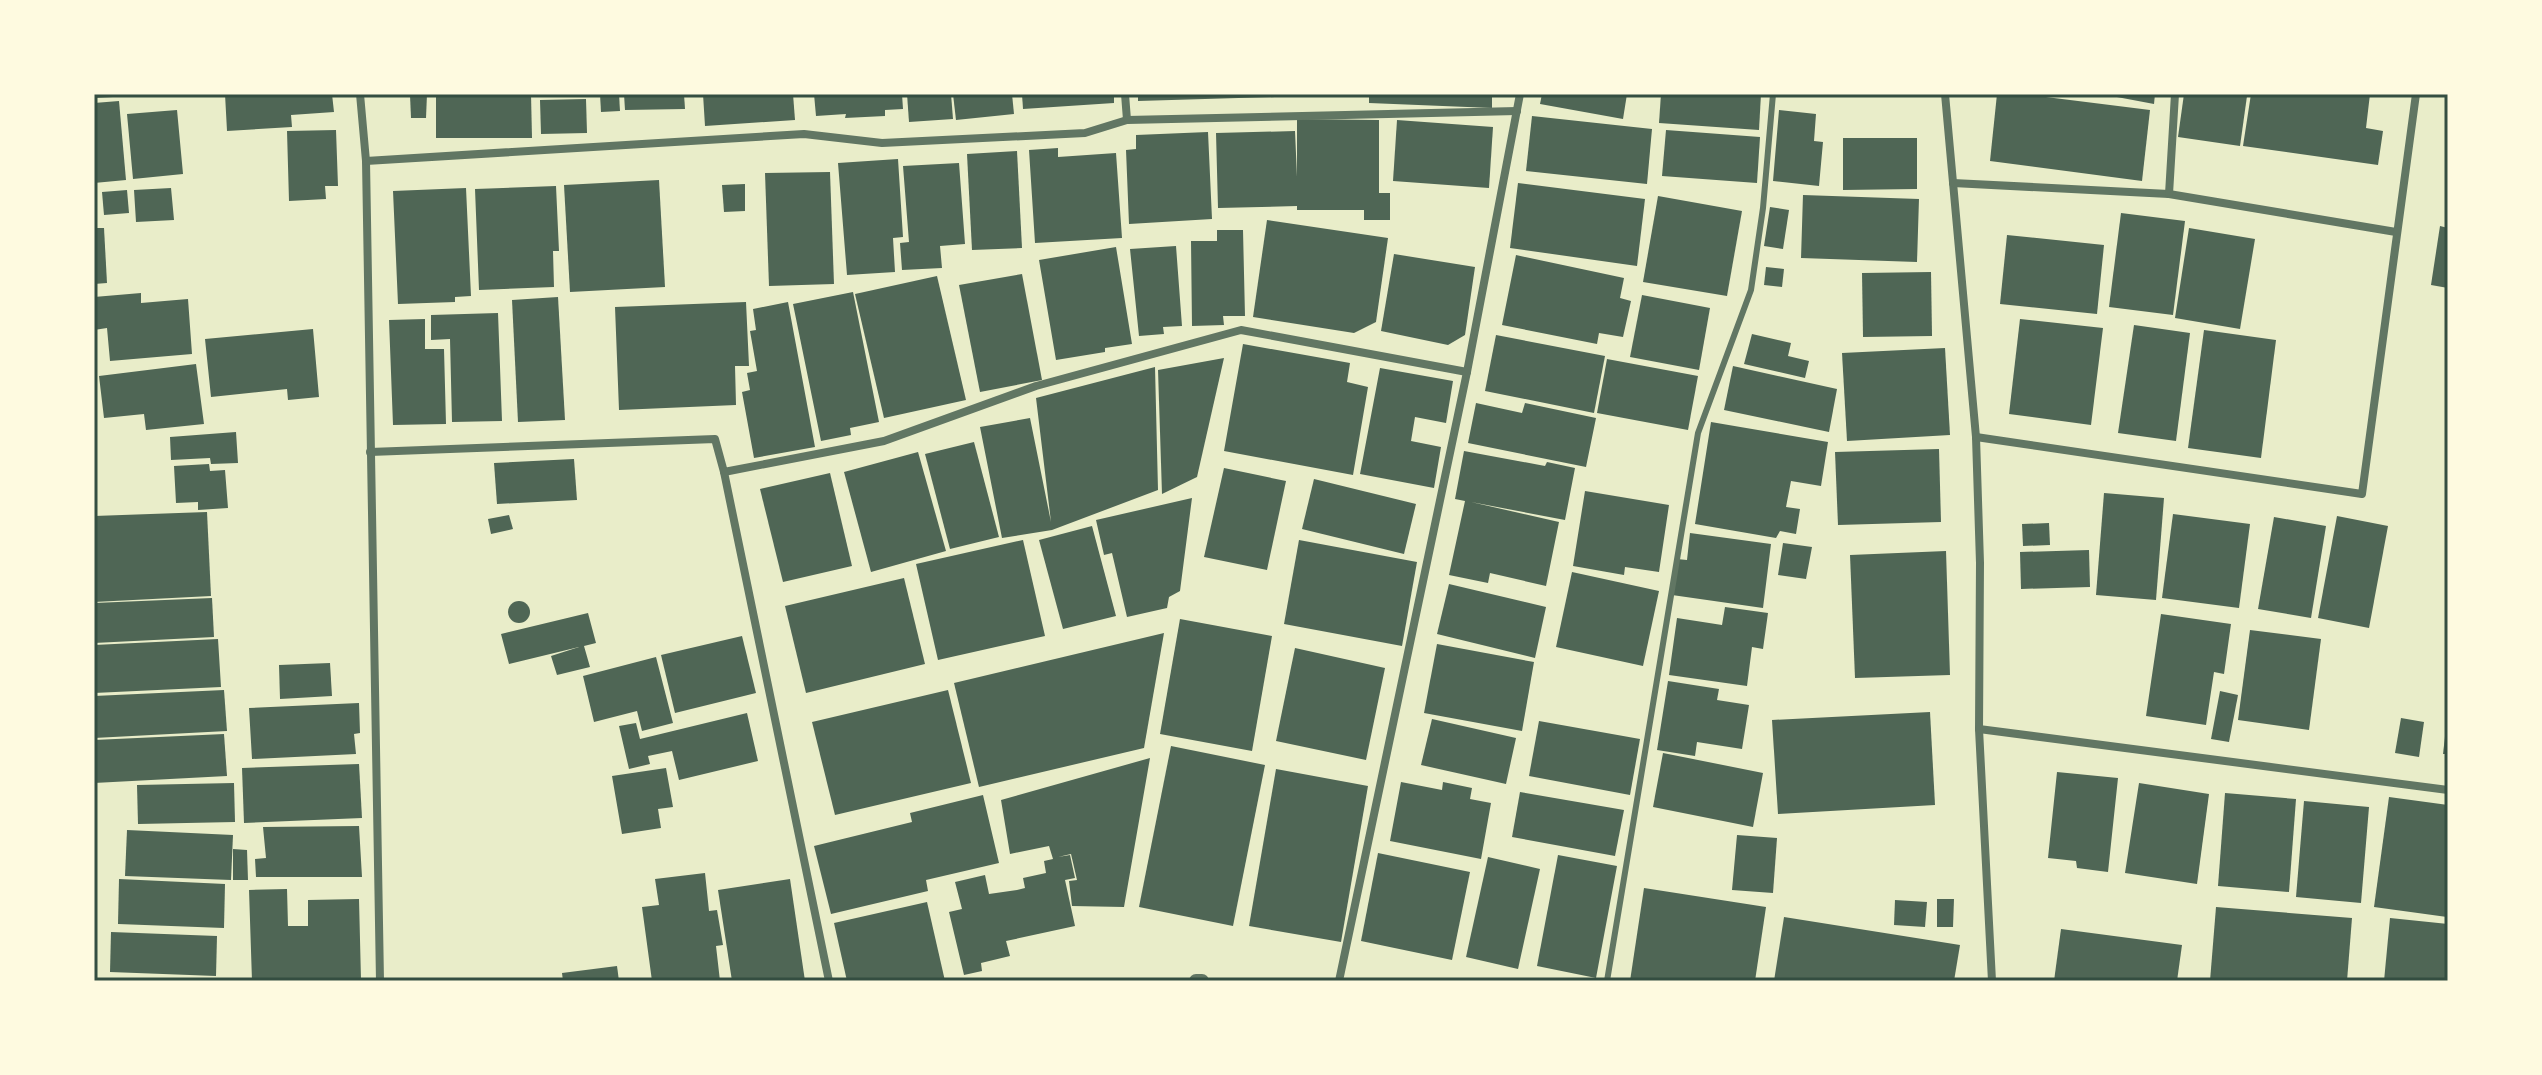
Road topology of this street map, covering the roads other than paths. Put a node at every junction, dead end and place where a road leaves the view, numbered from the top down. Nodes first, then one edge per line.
1 (360, 94) edge
2 (1125, 94) edge
3 (1520, 94) edge
4 (1773, 94) edge
5 (1945, 94) edge
6 (2175, 94) edge
7 (2416, 94) edge
8 (1517, 111) junction
9 (1127, 120) junction
10 (366, 161) junction
11 (1953, 183) junction
12 (2169, 194) junction
13 (2396, 232) junction
14 (1467, 372) junction
15 (1976, 437) junction
16 (370, 452) junction
17 (724, 472) junction
18 (1979, 729) junction
19 (2448, 790) edge
20 (380, 981) edge
21 (829, 981) edge
22 (1196, 981) edge
23 (1202, 981) edge
24 (1339, 981) edge
25 (1607, 981) edge
26 (1992, 981) edge

1 - 10 street
2 - 9 street
3 - 8 street
4 - 25 lane
5 - 11 street
6 - 12 street
7 - 13 street
8 - 9 street
8 - 14 street
9 - 10 street
10 - 16 street
11 - 12 street
11 - 15 street
12 - 13 street
13 - 15 street
14 - 17 street
14 - 24 street
15 - 18 street
16 - 17 street
16 - 20 street
17 - 21 street
18 - 19 street
18 - 26 street
22 - 23 street

